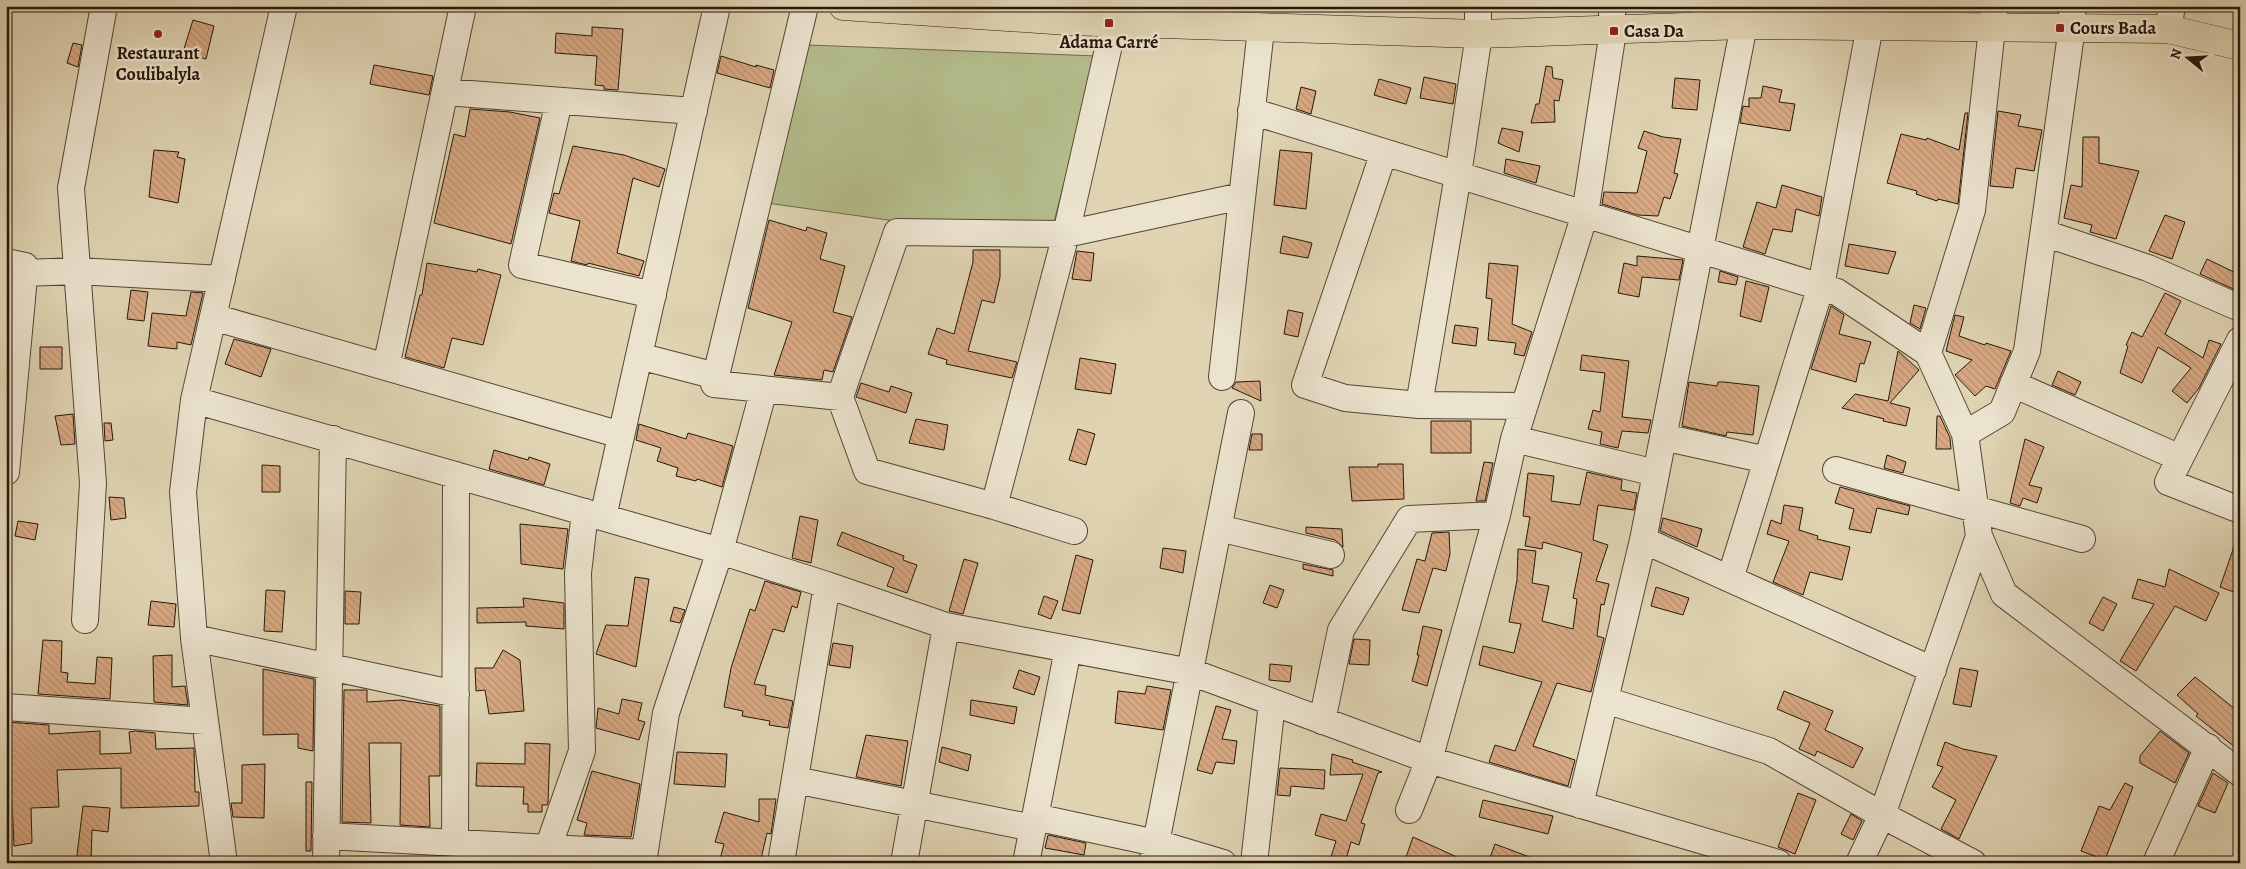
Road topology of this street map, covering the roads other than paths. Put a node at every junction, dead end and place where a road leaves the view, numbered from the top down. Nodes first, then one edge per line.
1 (104, 6) edge
2 (284, 6) edge
3 (463, 6) edge
4 (716, 6) edge
5 (805, 6) edge
6 (844, 6) edge
7 (1707, 8) edge
8 (1070, 14) edge
9 (1107, 14) edge
10 (1870, 14) edge
11 (2170, 16) edge
12 (1613, 17) edge
13 (1993, 18) junction
14 (1479, 19) edge
15 (2072, 19) junction
16 (1744, 25) junction
17 (2240, 27) edge
18 (1261, 29) junction
19 (2240, 46) edge
20 (445, 92) junction
21 (559, 101) junction
22 (694, 111) junction
23 (1251, 111) junction
24 (1384, 152) junction
25 (1458, 174) junction
26 (1242, 196) junction
27 (1585, 214) junction
28 (2044, 233) junction
29 (1066, 234) junction
30 (1700, 249) junction
31 (15, 268) edge
32 (77, 270) junction
33 (222, 279) junction
34 (1822, 286) junction
35 (653, 295) junction
36 (2240, 308) edge
37 (213, 317) junction
38 (2240, 340) edge
39 (1928, 353) junction
40 (639, 356) junction
41 (386, 367) junction
42 (716, 376) junction
43 (1222, 377) dead end
44 (2014, 384) junction
45 (764, 389) junction
46 (840, 397) junction
47 (194, 400) junction
48 (1419, 405) junction
49 (1524, 406) junction
50 (1241, 413) dead end
51 (1965, 434) junction
52 (621, 435) junction
53 (1663, 437) junction
54 (333, 439) junction
55 (1514, 439) junction
56 (2180, 458) junction
57 (1767, 460) junction
58 (1836, 470) dead end
59 (6, 472) edge
60 (1656, 473) junction
61 (456, 475) junction
62 (994, 506) junction
63 (1974, 509) junction
64 (2240, 510) edge
65 (594, 514) junction
66 (1496, 515) junction
67 (1219, 528) junction
68 (1074, 532) dead end
69 (1980, 536) junction
70 (2082, 539) dead end
71 (1643, 540) junction
72 (720, 551) junction
73 (1332, 555) dead end
74 (1730, 579) junction
75 (827, 585) junction
76 (85, 620) dead end
77 (946, 626) junction
78 (194, 638) junction
79 (1068, 649) junction
80 (329, 667) junction
81 (1933, 670) junction
82 (1191, 672) junction
83 (456, 694) junction
84 (1604, 700) junction
85 (1272, 703) junction
86 (6, 707) edge
87 (205, 721) junction
88 (1322, 721) junction
89 (2208, 747) junction
90 (1429, 760) junction
91 (2240, 773) edge
92 (795, 780) junction
93 (914, 804) junction
94 (1580, 805) junction
95 (1409, 810) dead end
96 (1882, 815) junction
97 (1034, 823) junction
98 (326, 836) junction
99 (548, 848) junction
100 (456, 853) edge
101 (1154, 853) edge
102 (643, 858) edge
103 (224, 863) edge
104 (326, 863) edge
105 (781, 863) edge
106 (904, 863) edge
107 (1026, 863) edge
108 (1223, 863) edge
109 (1254, 863) edge
110 (1778, 863) edge
111 (1859, 863) edge
112 (1973, 863) edge
113 (2156, 863) edge

1 - 32 street
2 - 33 street
3 - 20 street
4 - 22 street
5 - 42 street
6 - 8 main road
7 - 10 main road
7 - 12 main road
8 - 9 main road
9 - 14 main road
9 - 18 main road
9 - 29 street
10 - 13 main road
10 - 16 main road
10 - 34 street
11 - 15 main road
11 - 17 main road
11 - 19 main road
12 - 14 main road
12 - 16 main road
12 - 27 street
13 - 15 main road
13 - 39 street
14 - 18 main road
14 - 25 street
15 - 28 street
16 - 30 street
18 - 23 street
20 - 21 street
20 - 41 street
21 - 22 street
21 - 35 street
22 - 35 street
23 - 24 street
23 - 26 street
24 - 25 street
24 - 48 street
25 - 27 street
25 - 48 street
26 - 29 street
26 - 43 street
27 - 30 street
27 - 49 street
28 - 36 street
28 - 44 street
29 - 46 street
29 - 62 street
30 - 34 street
30 - 53 street
31 - 32 street
31 - 59 street
32 - 33 street
32 - 76 street
33 - 37 street
34 - 39 street
34 - 57 street
35 - 40 street
37 - 41 street
37 - 47 street
38 - 56 street
39 - 51 street
40 - 42 street
40 - 52 street
41 - 52 street
42 - 45 street
44 - 51 street
44 - 56 street
45 - 46 street
45 - 72 street
46 - 62 street
47 - 54 street
47 - 78 street
48 - 49 street
49 - 55 street
50 - 67 street
51 - 63 street
52 - 65 street
53 - 57 street
53 - 60 street
54 - 61 street
54 - 80 street
55 - 60 street
55 - 66 street
56 - 64 street
57 - 74 street
58 - 63 street
60 - 71 street
61 - 65 street
61 - 83 street
62 - 68 street
63 - 69 street
63 - 70 street
65 - 72 street
65 - 99 street
66 - 88 street
66 - 90 street
67 - 73 street
67 - 82 street
69 - 81 street
69 - 89 street
71 - 74 street
71 - 84 street
72 - 75 street
72 - 102 street
74 - 81 street
75 - 77 street
75 - 92 street
77 - 79 street
77 - 93 street
78 - 80 street
78 - 87 street
79 - 82 street
79 - 97 street
80 - 83 street
80 - 98 street
81 - 96 street
82 - 85 street
82 - 101 street
83 - 100 street
84 - 94 street
84 - 96 street
85 - 88 street
85 - 109 street
86 - 87 street
87 - 103 street
88 - 90 street
89 - 91 street
89 - 113 street
90 - 94 street
90 - 95 street
92 - 93 street
92 - 105 street
93 - 97 street
93 - 106 street
94 - 110 street
96 - 111 street
96 - 112 street
97 - 101 street
97 - 107 street
98 - 100 street
98 - 104 street
99 - 100 street
99 - 102 street
101 - 108 street

